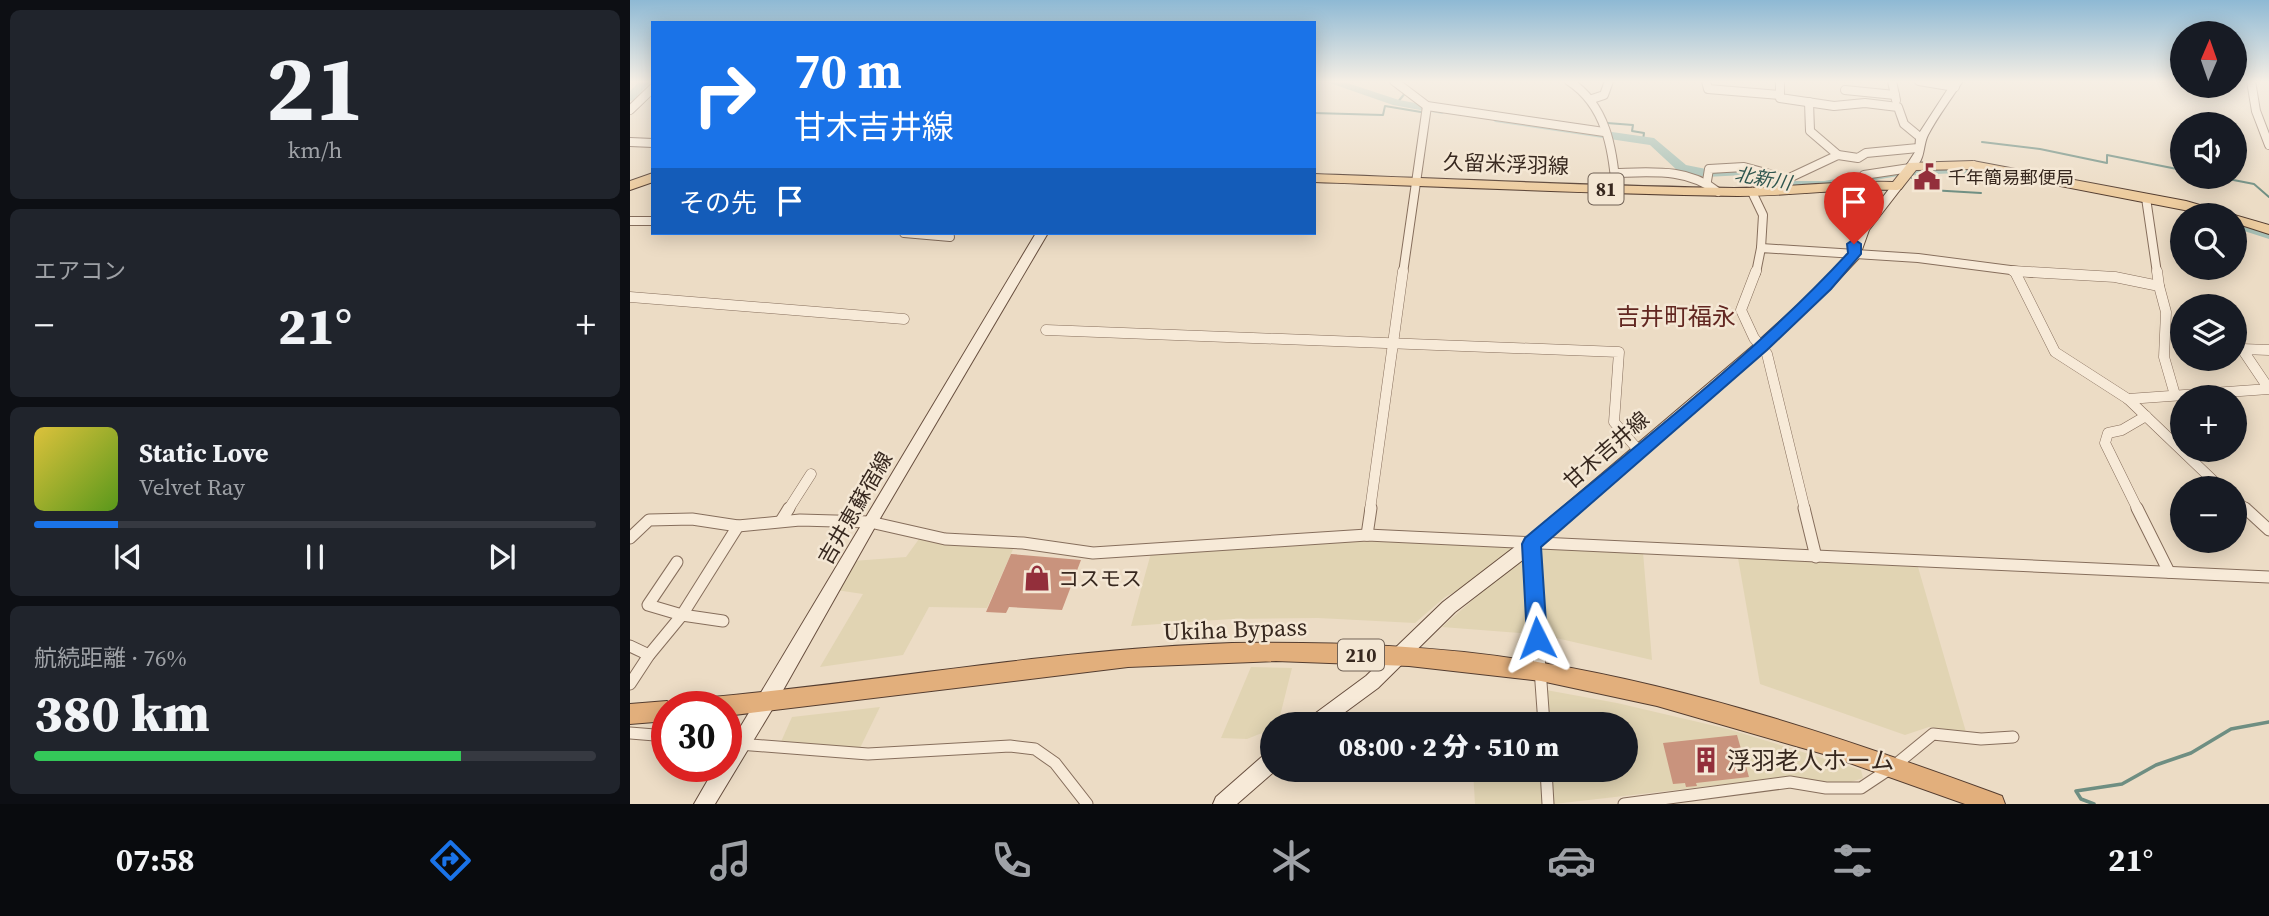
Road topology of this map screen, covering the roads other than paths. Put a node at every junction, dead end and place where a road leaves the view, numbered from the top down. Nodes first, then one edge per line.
1 (1424, 119) edge
2 (1496, 119) edge
3 (1600, 119) edge
4 (1810, 119) edge
5 (1903, 119) edge
6 (1935, 119) edge
7 (2258, 119) edge
8 (1605, 135) junction
9 (630, 142) edge
10 (651, 143) edge
11 (1920, 143) junction
12 (2269, 145) edge
13 (1838, 155) junction
14 (1858, 158) junction
15 (1615, 173) junction
16 (1906, 174) junction
17 (1708, 175) junction
18 (651, 178) edge
19 (1316, 178) edge
20 (1867, 180) junction
21 (1415, 182) junction
22 (630, 186) edge
23 (1616, 190) junction
24 (1718, 191) junction
25 (1752, 192) junction
26 (2146, 200) junction
27 (2170, 204) edge
28 (630, 221) edge
29 (651, 221) edge
30 (2247, 222) edge
31 (2269, 230) edge
32 (927, 235) edge
33 (1041, 235) edge
34 (950, 237) dead end
35 (1761, 248) junction
36 (1854, 254) junction
37 (2015, 272) junction
38 (2159, 286) junction
39 (630, 297) edge
40 (904, 319) dead end
41 (1046, 330) dead end
42 (1394, 343) junction
43 (1761, 346) junction
44 (2269, 350) edge
45 (2172, 385) edge
46 (2247, 390) edge
47 (2170, 395) edge
48 (2128, 399) junction
49 (2146, 416) junction
50 (1639, 451) junction
51 (811, 474) dead end
52 (2208, 476) edge
53 (2247, 511) edge
54 (780, 522) junction
55 (870, 522) junction
56 (738, 526) junction
57 (2269, 530) edge
58 (1367, 535) junction
59 (630, 538) edge
60 (1531, 544) junction
61 (1816, 556) junction
62 (677, 562) dead end
63 (2169, 572) junction
64 (2269, 577) edge
65 (682, 615) junction
66 (723, 621) dead end
67 (630, 646) edge
68 (649, 655) junction
69 (1398, 657) junction
70 (1540, 672) junction
71 (630, 684) edge
72 (767, 702) junction
73 (742, 704) edge
74 (651, 712) edge
75 (1331, 712) edge
76 (1543, 712) edge
77 (630, 714) edge
78 (630, 733) edge
79 (742, 733) edge
80 (651, 735) edge
81 (2013, 737) dead end
82 (742, 745) edge
83 (1894, 766) junction
84 (1260, 772) edge
85 (715, 782) edge
86 (1547, 782) edge
87 (704, 804) edge
88 (1087, 804) edge
89 (1223, 804) edge
90 (1548, 804) edge
91 (1624, 804) edge
92 (1992, 804) edge

1 - 21 street
2 - 8 street
3 - 8 street
4 - 13 street
5 - 11 street
6 - 11 main road, 甘木吉井線
7 - 12 street
8 - 15 street
9 - 10 street
11 - 14 street
11 - 16 main road, 甘木吉井線
13 - 14 street
13 - 17 street
14 - 20 street
15 - 17 street
15 - 23 street
16 - 20 main road, 久留米浮羽線 / 81
16 - 20 street
16 - 26 main road, 久留米浮羽線 / 81
16 - 36 main road, 甘木吉井線
17 - 24 street
18 - 22 main road
19 - 21 main road, 久留米浮羽線 / 81
20 - 25 main road, 久留米浮羽線 / 81
21 - 23 main road, 久留米浮羽線 / 81
21 - 42 street
23 - 24 main road, 久留米浮羽線 / 81
24 - 25 main road, 久留米浮羽線 / 81
25 - 35 street
26 - 27 main road, 久留米浮羽線 / 81
26 - 38 street
28 - 29 street
30 - 31 main road
32 - 34 street
33 - 55 main road, 吉井恵蘇宿線
35 - 36 street
35 - 43 street
36 - 37 street
36 - 43 main road, 甘木吉井線
37 - 38 street
37 - 48 street
38 - 45 street
39 - 40 street
41 - 42 street
42 - 50 street
42 - 58 street
43 - 50 main road, 甘木吉井線
43 - 61 street
44 - 46 street
47 - 48 street
48 - 49 street
49 - 52 street
49 - 63 street
50 - 60 main road, 甘木吉井線
51 - 54 street
53 - 57 street
54 - 55 street
54 - 56 street
55 - 58 street
55 - 72 main road, 吉井恵蘇宿線
56 - 59 street
56 - 65 street
58 - 60 street
60 - 61 street
60 - 69 main road, 甘木吉井線
60 - 70 street
61 - 63 street
62 - 65 street
63 - 64 street
65 - 66 street
65 - 68 street
67 - 68 street
68 - 71 street
69 - 70 highway, Ukiha Bypass / 210
69 - 72 highway, Ukiha Bypass / 210
69 - 75 main road, 甘木吉井線
70 - 76 street
70 - 83 highway, Ukiha Bypass / 210
72 - 73 highway, Ukiha Bypass / 210
72 - 79 main road, 吉井恵蘇宿線
74 - 77 highway
78 - 80 street
81 - 83 street
82 - 88 street
83 - 91 street
83 - 92 highway, Ukiha Bypass / 210
84 - 89 main road
85 - 87 main road, 吉井恵蘇宿線
86 - 90 street

